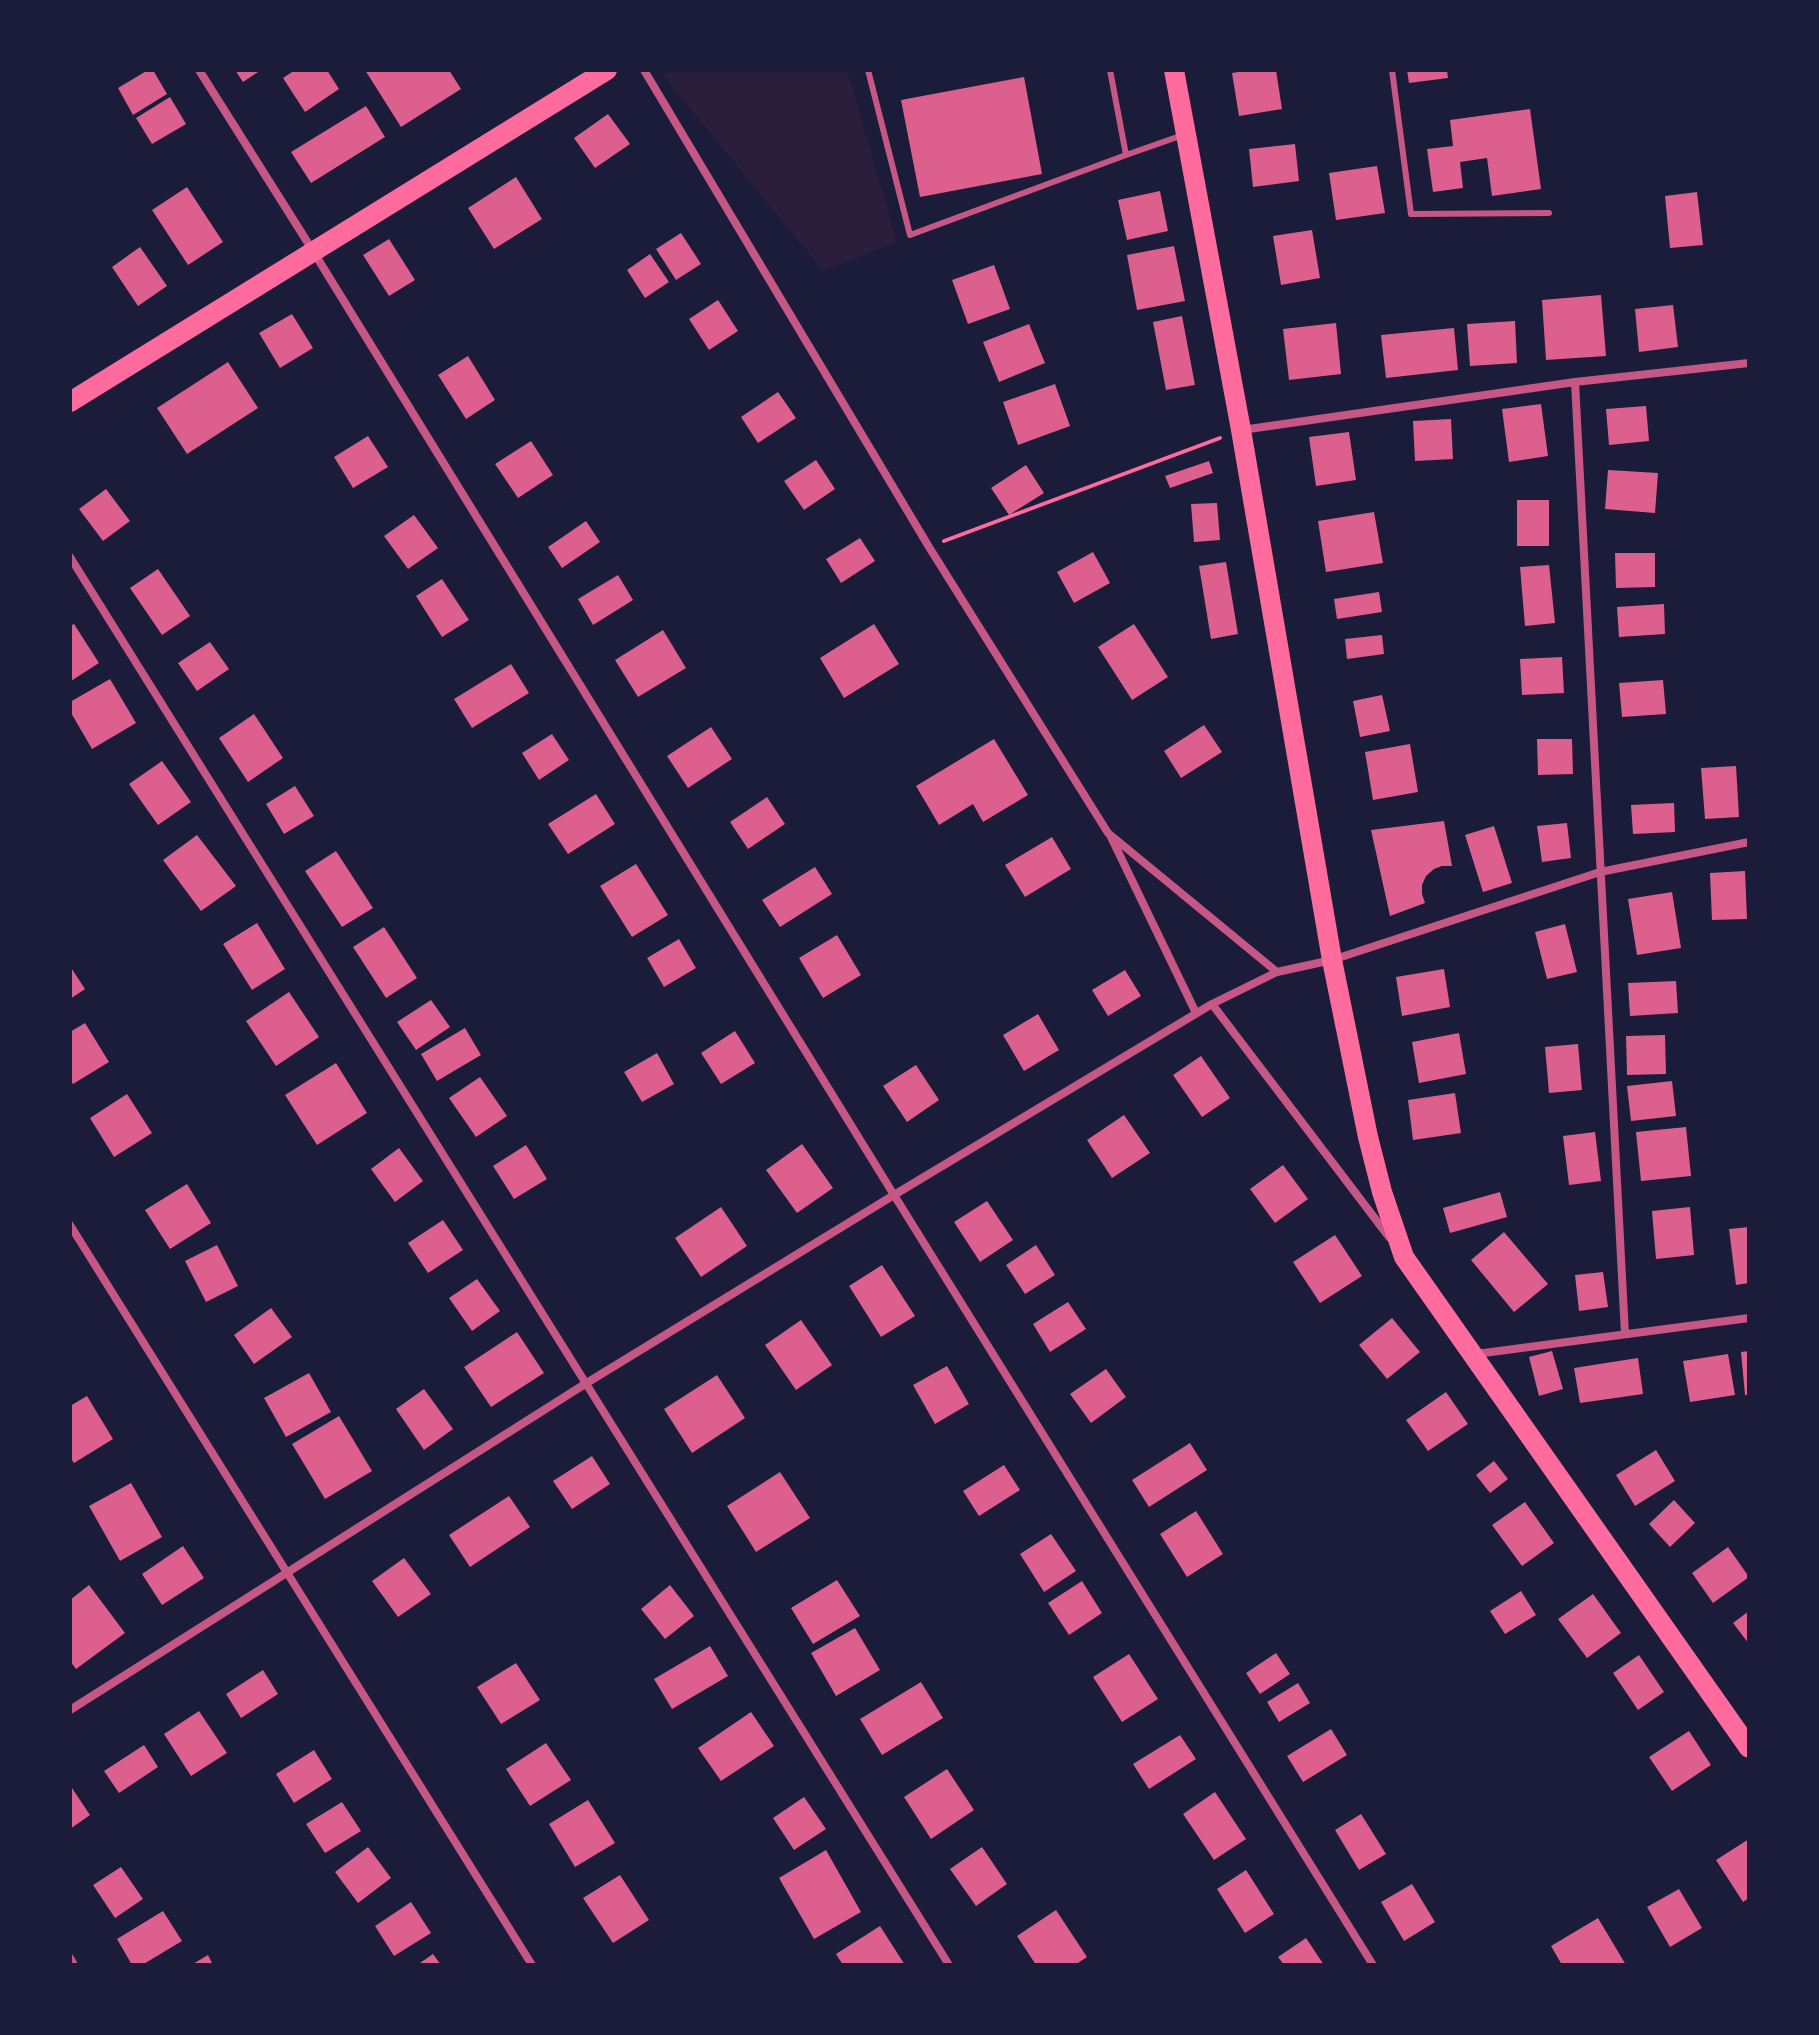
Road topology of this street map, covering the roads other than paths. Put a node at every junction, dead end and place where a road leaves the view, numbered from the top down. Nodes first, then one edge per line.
1 (199, 70) edge
2 (607, 70) edge
3 (644, 70) edge
4 (868, 70) edge
5 (1110, 70) edge
6 (1174, 70) edge
7 (1392, 70) edge
8 (1186, 134) junction
9 (1126, 155) junction
10 (1549, 213) dead end
11 (313, 251) junction
12 (1749, 363) edge
13 (1575, 382) junction
14 (70, 402) edge
15 (1241, 430) junction
16 (70, 557) edge
17 (1108, 833) junction
18 (1749, 842) edge
19 (1600, 872) junction
20 (1332, 960) junction
21 (1277, 972) junction
22 (1212, 1004) junction
23 (1196, 1013) junction
24 (894, 1195) junction
25 (70, 1225) edge
26 (1404, 1257) junction
27 (1749, 1318) edge
28 (1625, 1334) junction
29 (1472, 1354) junction
30 (585, 1384) junction
31 (287, 1572) junction
32 (70, 1710) edge
33 (1749, 1748) edge
34 (70, 1958) edge
35 (74, 1965) edge
36 (532, 1965) edge
37 (949, 1965) edge
38 (1373, 1965) edge

1 - 11 street
2 - 11 main road
3 - 17 street
4 - 9 lane
5 - 9 lane
6 - 8 main road
7 - 10 lane
8 - 9 lane
8 - 15 main road
11 - 14 main road
11 - 24 street
12 - 13 street
13 - 15 street
13 - 19 street
15 - 20 main road
16 - 30 street
17 - 21 street
17 - 23 street
18 - 19 street
19 - 20 street
19 - 28 street
20 - 21 street
20 - 26 main road
21 - 22 street
22 - 23 street
22 - 26 street
23 - 24 street
24 - 30 street
24 - 38 street
25 - 31 street
26 - 29 main road
27 - 28 street
28 - 29 street
29 - 33 main road
30 - 31 street
30 - 37 street
31 - 32 street
31 - 36 street
34 - 35 street

